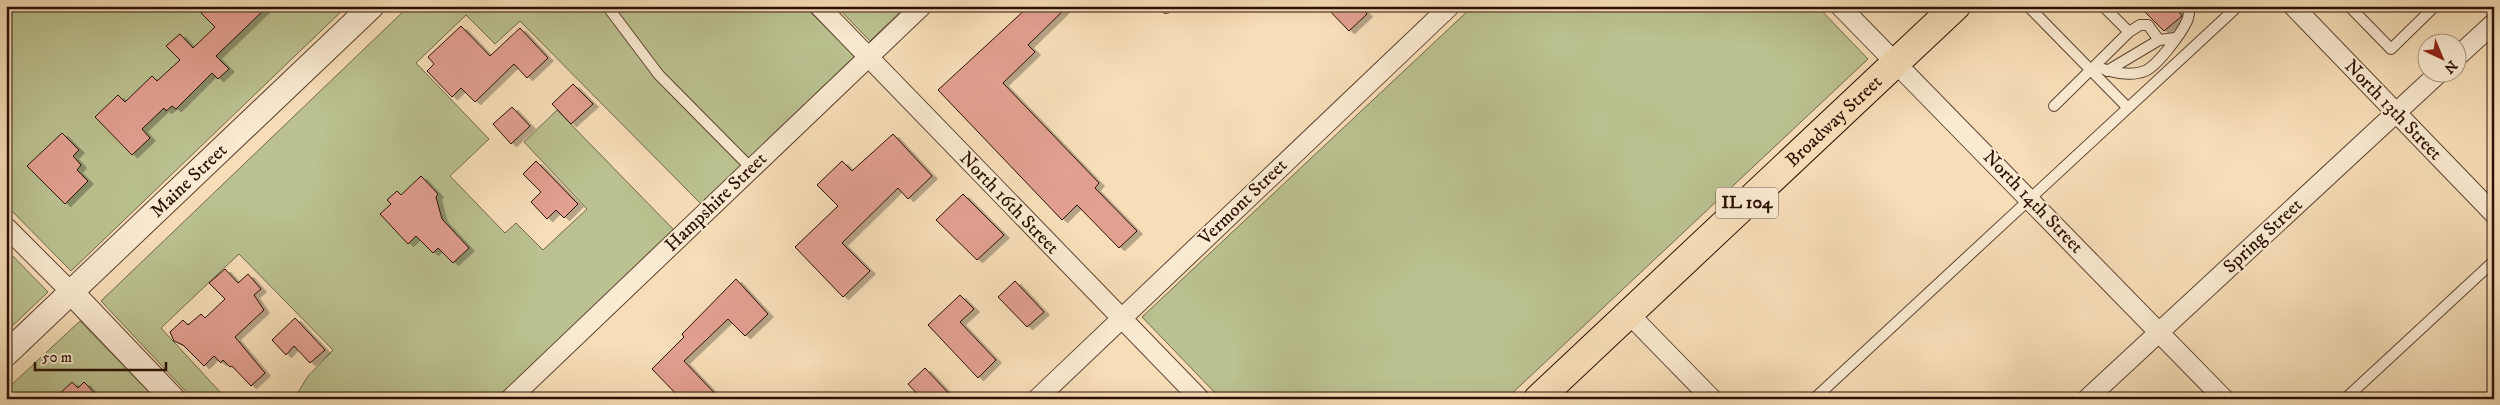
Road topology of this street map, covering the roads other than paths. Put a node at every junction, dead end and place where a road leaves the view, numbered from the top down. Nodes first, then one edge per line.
1 (372, 6) edge
2 (607, 6) edge
3 (819, 6) edge
4 (922, 6) edge
5 (1450, 6) edge
6 (1840, 6) edge
7 (1956, 6) edge
8 (2028, 6) edge
9 (2103, 6) edge
10 (2190, 6) edge
11 (2238, 6) edge
12 (2293, 6) edge
13 (2349, 6) edge
14 (2436, 6) edge
15 (2494, 23) edge
16 (2129, 32) junction
17 (2175, 38) junction
18 (2159, 40) junction
19 (2468, 47) edge
20 (868, 57) junction
21 (1896, 62) junction
22 (2093, 68) junction
23 (2107, 71) junction
24 (2429, 82) edge
25 (2054, 106) dead end
26 (2128, 108) junction
27 (2396, 113) junction
28 (751, 168) junction
29 (2030, 199) junction
30 (2494, 214) edge
31 (6, 227) edge
32 (2494, 261) edge
33 (71, 292) junction
34 (1629, 314) junction
35 (1121, 319) junction
36 (2159, 332) junction
37 (6, 354) edge
38 (173, 399) edge
39 (510, 399) edge
40 (1037, 399) edge
41 (1200, 399) edge
42 (1538, 399) edge
43 (1712, 399) edge
44 (1814, 399) edge
45 (2087, 399) edge
46 (2224, 399) edge
47 (2346, 399) edge

1 - 33 street, Maine Street
2 - 28 lane
3 - 20 street, North 16th Street
4 - 20 street, Hampshire Street
5 - 35 street, Vermont Street
6 - 21 street, North 14th Street
7 - 21 main road, Broadway Street / IL 104
8 - 22 lane
9 - 16 lane
10 - 17 lane
11 - 26 lane
12 - 27 street, North 13th Street
13 - 14 lane
15 - 19 street
16 - 18 lane
16 - 22 lane
17 - 18 lane
17 - 23 lane
18 - 23 lane
20 - 28 street, Hampshire Street
20 - 35 street, North 16th Street
21 - 29 street, North 14th Street
21 - 34 main road, Broadway Street / IL 104
22 - 23 lane
22 - 25 lane
22 - 26 lane
24 - 27 street, Spring Street
26 - 29 lane
27 - 30 street, North 13th Street
27 - 36 street, Spring Street
28 - 39 street, Hampshire Street
29 - 36 street, North 14th Street
29 - 44 lane
31 - 33 street
32 - 47 lane
33 - 37 street, Maine Street
33 - 38 street
34 - 42 main road, Broadway Street / IL 104
34 - 43 street
35 - 40 street, Vermont Street
35 - 41 street, North 16th Street
36 - 45 street, Spring Street
36 - 46 street, North 14th Street

